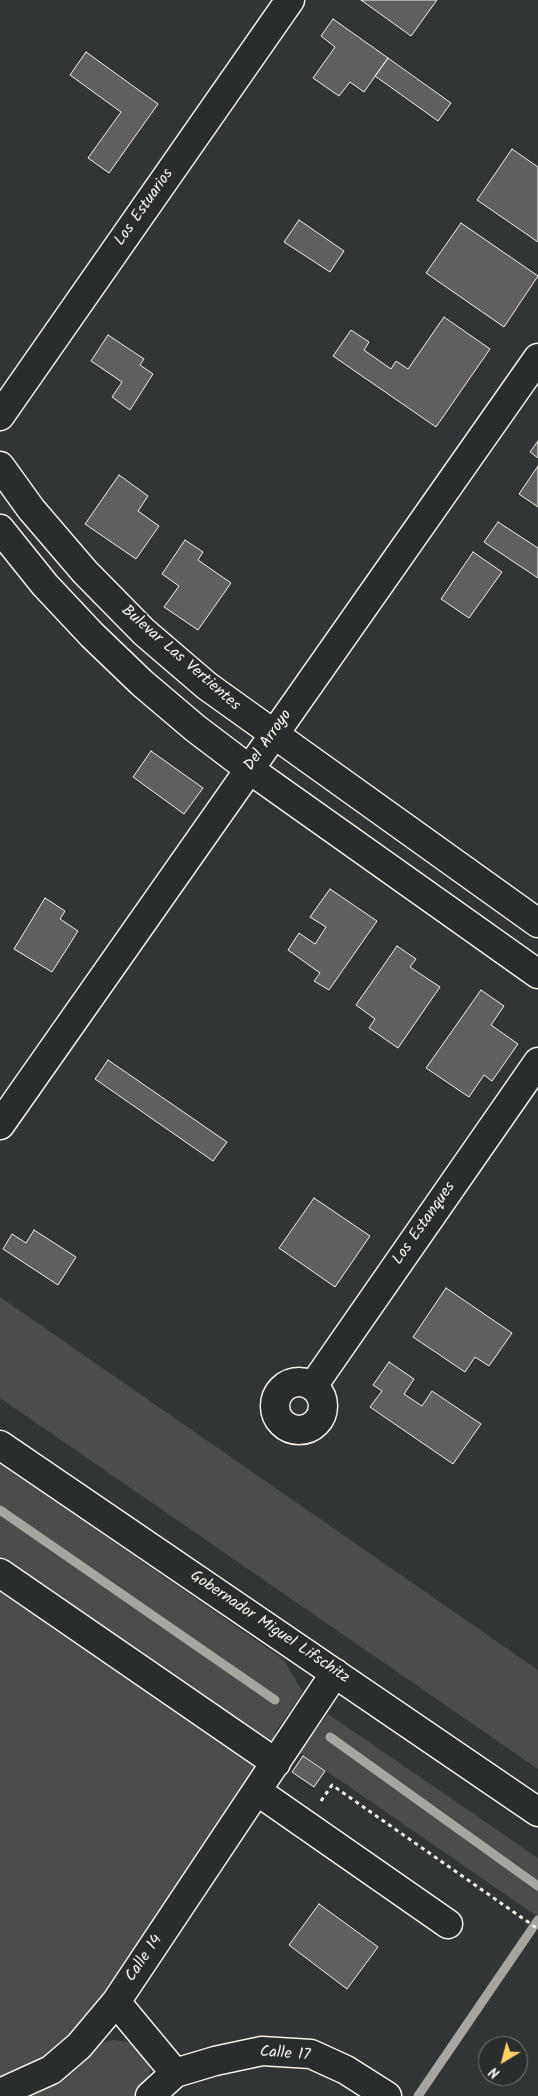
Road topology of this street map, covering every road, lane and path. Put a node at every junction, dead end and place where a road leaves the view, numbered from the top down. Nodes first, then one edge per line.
1 (290, 0) edge
2 (538, 358) edge
3 (0, 416) edge
4 (0, 466) edge
5 (0, 529) edge
6 (274, 735) junction
7 (249, 769) junction
8 (538, 923) edge
9 (538, 974) edge
10 (538, 1062) edge
11 (0, 1125) edge
12 (313, 1386) dead end
13 (0, 1445) edge
14 (0, 1573) edge
15 (335, 1673) junction
16 (276, 1763) junction
17 (257, 1791) junction
18 (538, 1812) edge
19 (304, 1824) junction
20 (448, 1924) dead end
21 (538, 1929) edge
22 (116, 2002) junction
23 (175, 2073) junction
24 (0, 2093) edge
25 (150, 2096) edge
26 (387, 2096) edge

1 - 3 street, Los Estuarios
2 - 6 street, Del Arroyo
4 - 6 street, Bulevar Las Vertientes
5 - 7 street
6 - 7 street, Del Arroyo
6 - 8 street, Bulevar Las Vertientes
7 - 9 street
7 - 11 street, Del Arroyo
10 - 12 street, Los Estanques
13 - 15 street, Gobernador Miguel Lifschitz
14 - 16 street
15 - 16 street, Calle 14
15 - 18 street, Gobernador Miguel Lifschitz
16 - 17 street, Calle 14
17 - 19 street
17 - 22 street, Calle 14
19 - 20 street
19 - 21 path
22 - 23 street
22 - 24 street, Calle 14
23 - 25 street, Calle 17
23 - 26 street, Calle 17

